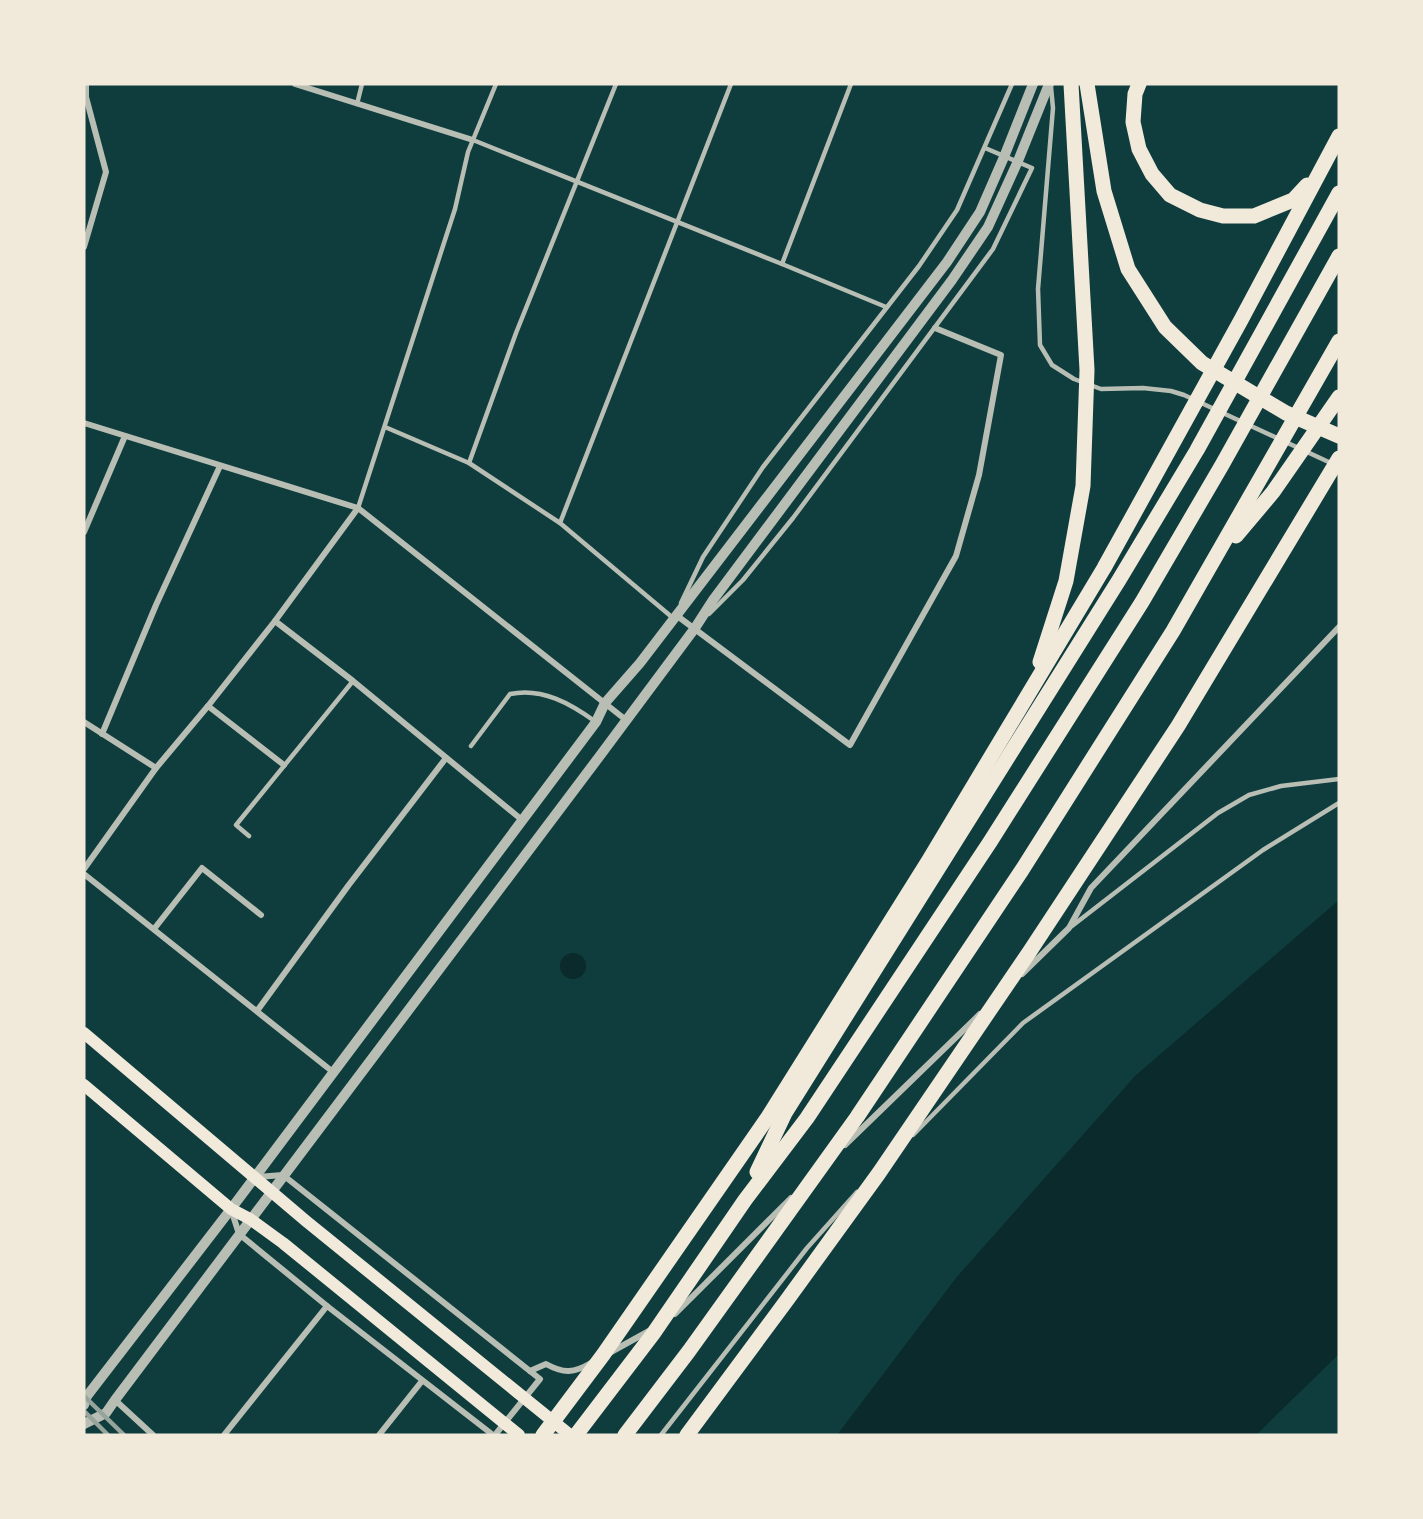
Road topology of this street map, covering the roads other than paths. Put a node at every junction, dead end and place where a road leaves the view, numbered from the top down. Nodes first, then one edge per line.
1 (86, 84) edge
2 (295, 84) edge
3 (362, 84) edge
4 (496, 84) edge
5 (616, 84) edge
6 (731, 84) edge
7 (851, 84) edge
8 (1012, 84) edge
9 (1033, 84) edge
10 (1050, 84) edge
11 (1071, 84) edge
12 (1087, 84) edge
13 (1139, 84) edge
14 (357, 104) junction
15 (1339, 136) edge
16 (473, 140) junction
17 (985, 148) junction
18 (1339, 154) edge
19 (575, 182) junction
20 (1339, 193) edge
21 (678, 222) junction
22 (84, 247) edge
23 (1339, 256) edge
24 (782, 264) junction
25 (886, 308) junction
26 (935, 328) junction
27 (1339, 341) edge
28 (1339, 397) edge
29 (84, 423) edge
30 (385, 427) junction
31 (125, 436) junction
32 (1339, 436) edge
33 (1339, 458) edge
34 (469, 463) junction
35 (220, 466) junction
36 (1339, 468) edge
37 (358, 508) junction
38 (560, 523) junction
39 (84, 532) edge
40 (1210, 567) junction
41 (674, 616) junction
42 (275, 621) junction
43 (1339, 627) edge
44 (694, 628) junction
45 (353, 681) junction
46 (605, 703) junction
47 (208, 706) junction
48 (626, 720) junction
49 (84, 722) edge
50 (596, 722) junction
51 (102, 734) junction
52 (471, 746) dead end
53 (446, 758) junction
54 (284, 765) junction
55 (156, 768) junction
56 (998, 774) junction
57 (1339, 779) edge
58 (1339, 803) edge
59 (522, 820) junction
60 (249, 836) dead end
61 (84, 869) edge
62 (84, 874) edge
63 (261, 915) dead end
64 (1069, 928) junction
65 (154, 929) junction
66 (257, 1011) junction
67 (84, 1033) edge
68 (333, 1072) junction
69 (84, 1085) edge
70 (283, 1175) junction
71 (255, 1177) junction
72 (272, 1191) junction
73 (745, 1200) junction
74 (231, 1209) junction
75 (250, 1219) junction
76 (239, 1234) junction
77 (327, 1306) junction
78 (667, 1322) junction
79 (531, 1371) junction
80 (423, 1381) junction
81 (116, 1401) junction
82 (608, 1402) dead end
83 (84, 1405) edge
84 (84, 1424) edge
85 (153, 1435) edge
86 (224, 1435) edge
87 (379, 1435) edge
88 (494, 1435) edge
89 (519, 1435) edge
90 (543, 1435) edge
91 (570, 1435) edge
92 (576, 1435) edge
93 (625, 1435) edge
94 (661, 1435) edge
95 (687, 1435) edge

1 - 22 street
2 - 14 street
3 - 14 lane
4 - 16 lane
5 - 19 lane
6 - 21 lane
7 - 24 lane
8 - 17 lane
9 - 41 street
10 - 36 lane
10 - 44 street
11 - 56 highway
12 - 32 highway
13 - 18 highway
14 - 16 street
15 - 90 highway
16 - 19 lane
16 - 30 lane
17 - 25 lane
17 - 26 lane
19 - 21 lane
19 - 34 lane
20 - 56 highway
21 - 24 lane
21 - 38 lane
23 - 73 highway
24 - 25 lane
25 - 41 lane
26 - 44 lane
26 - 44 street
27 - 40 highway
28 - 40 highway
29 - 31 street
30 - 34 lane
30 - 37 lane
31 - 35 street
31 - 39 street
33 - 95 highway
34 - 38 lane
35 - 37 street
35 - 51 street
37 - 42 street
37 - 46 street
38 - 41 lane
40 - 93 highway
41 - 44 street
41 - 46 street
42 - 45 street
42 - 47 street
43 - 64 street
44 - 48 street
45 - 53 street
45 - 54 lane
46 - 48 street
46 - 50 street
47 - 54 street
47 - 55 street
48 - 70 street
49 - 51 street
50 - 52 lane
50 - 59 street
51 - 55 street
53 - 59 street
53 - 66 street
54 - 60 lane
55 - 61 street
56 - 73 highway
57 - 64 lane
58 - 94 lane
59 - 68 street
62 - 65 street
63 - 65 street
64 - 78 street
65 - 66 street
66 - 68 street
67 - 71 main road
68 - 71 street
69 - 74 main road
70 - 71 street
70 - 72 street
70 - 79 street
71 - 72 main road
71 - 74 street
72 - 75 street
72 - 91 main road
73 - 92 highway
74 - 75 main road
74 - 76 street
74 - 83 street
75 - 76 street
75 - 89 main road
76 - 77 street
76 - 81 street
77 - 80 street
77 - 86 street
78 - 79 street
78 - 82 lane
79 - 88 street
80 - 87 street
80 - 88 street
81 - 84 street
81 - 85 street

